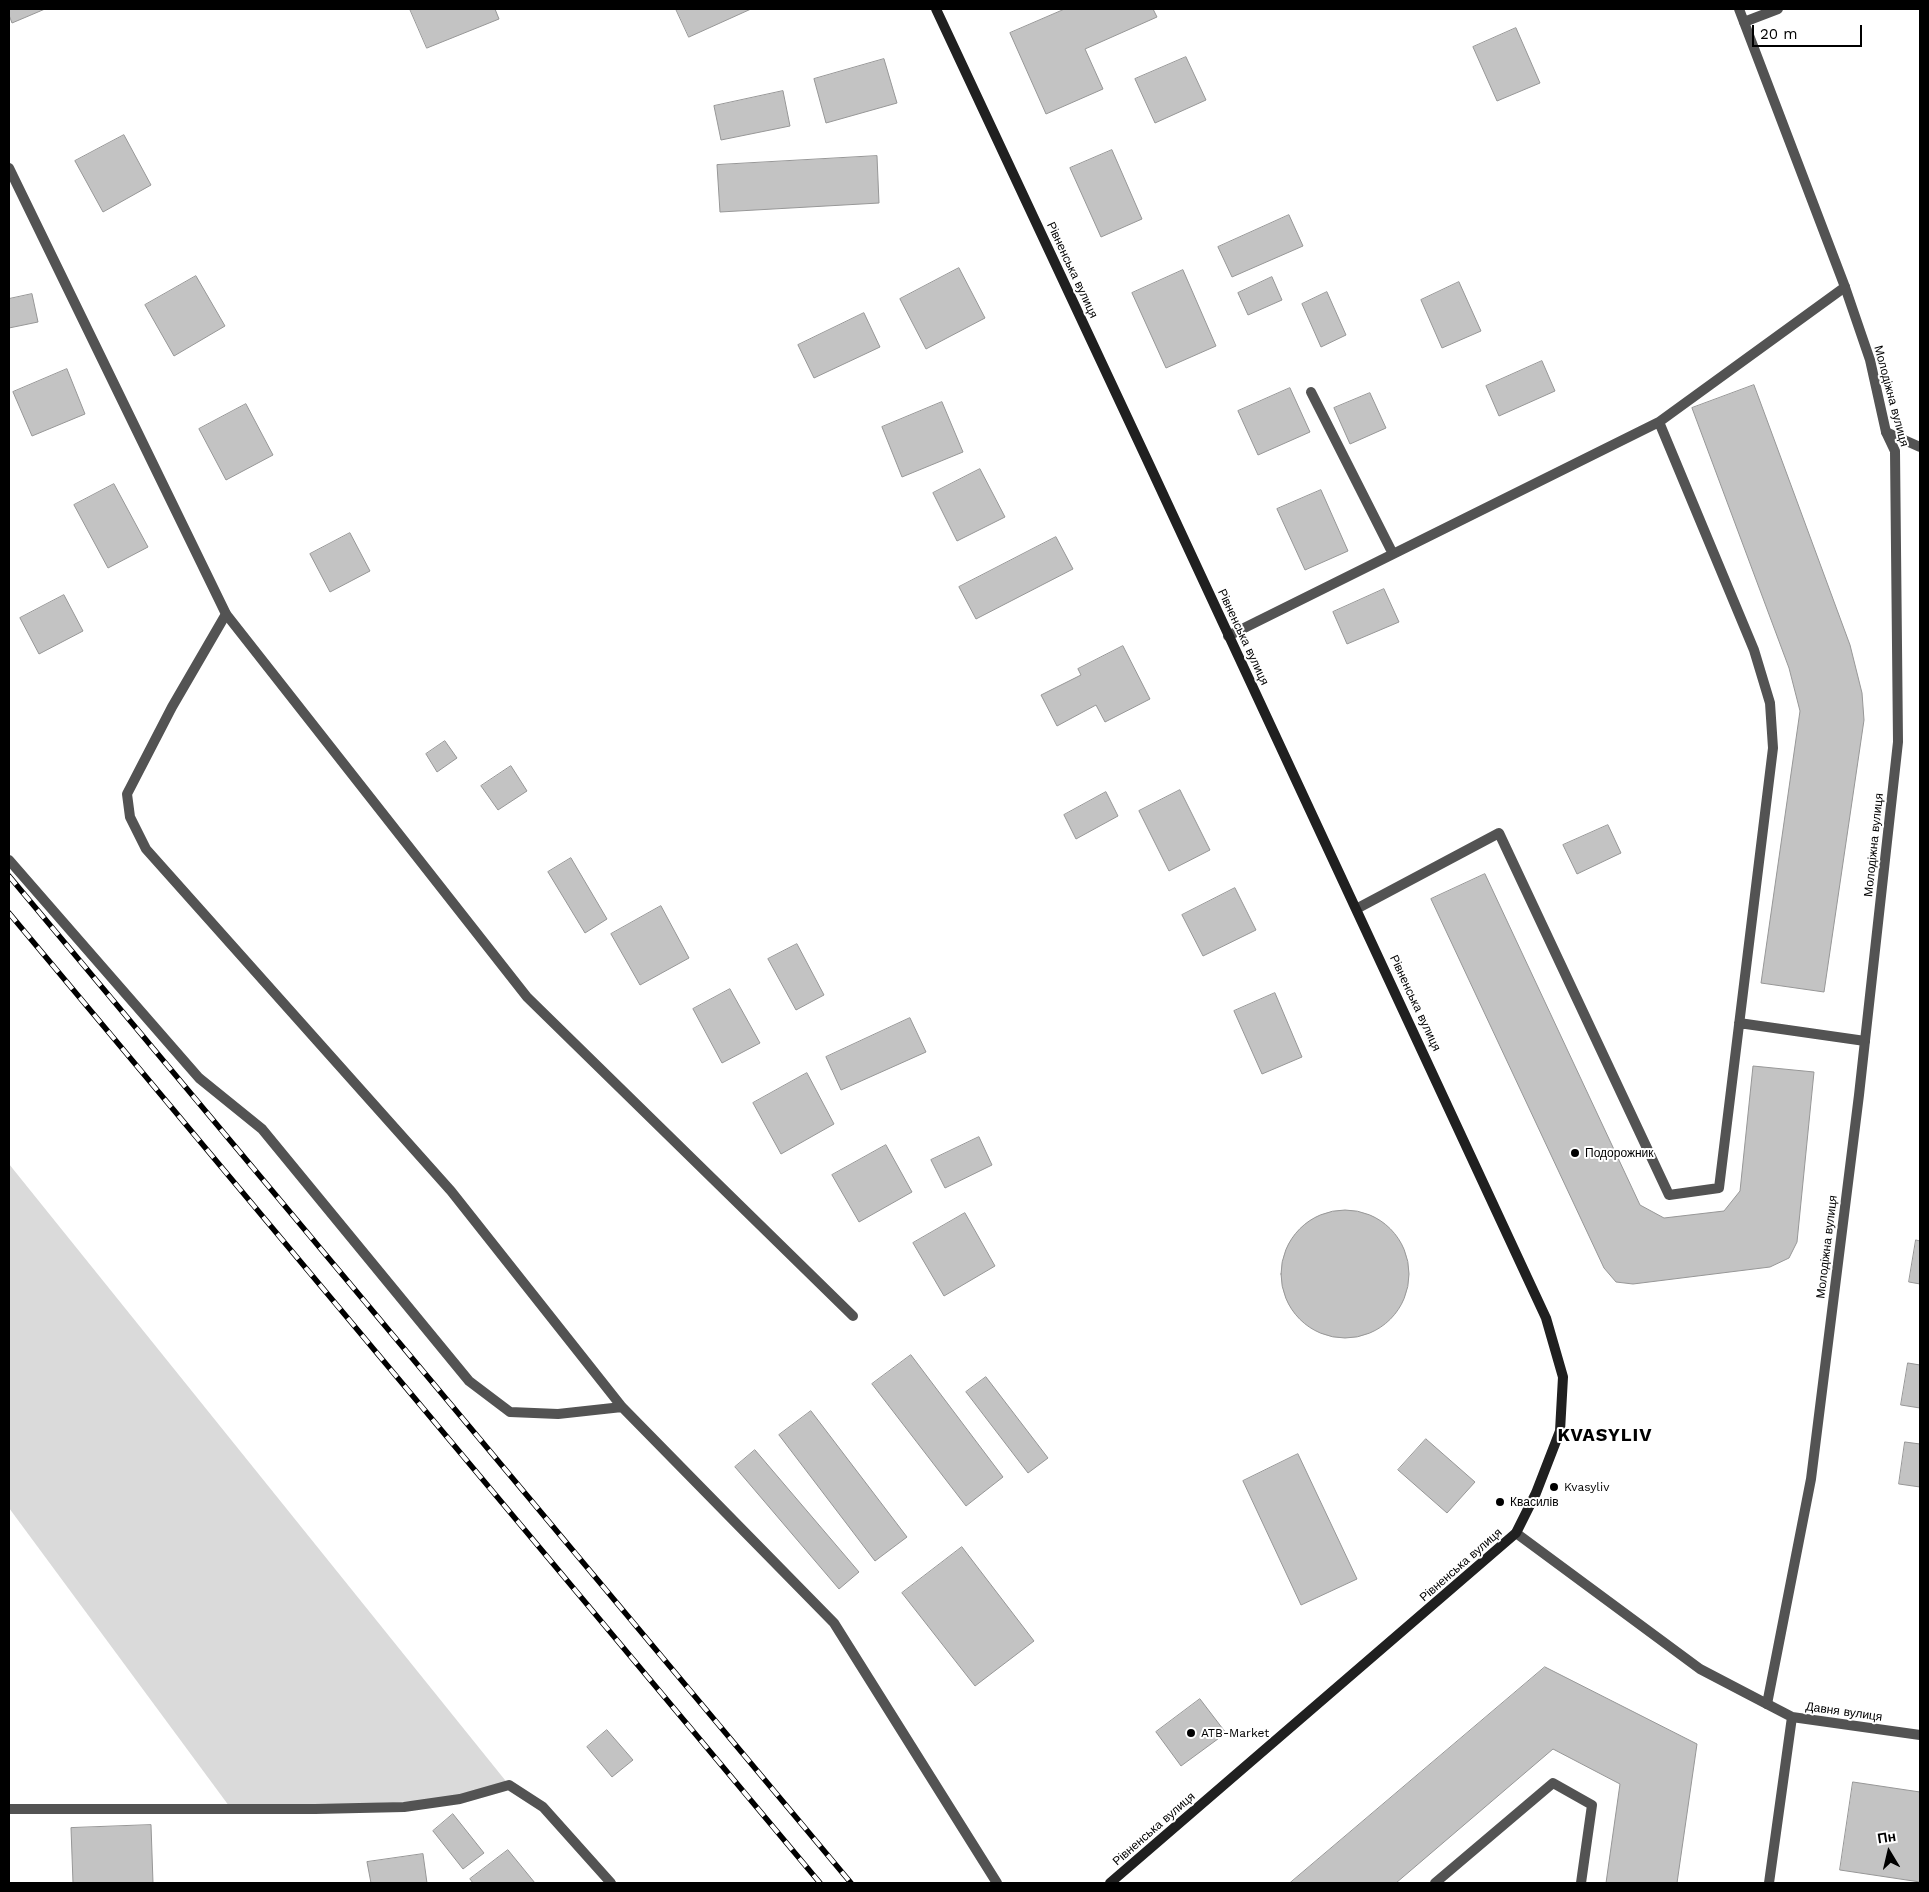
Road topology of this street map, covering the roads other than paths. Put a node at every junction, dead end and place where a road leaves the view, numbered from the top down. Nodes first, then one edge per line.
1 (936, 9) edge
2 (1739, 9) edge
3 (1778, 9) edge
4 (1744, 22) junction
5 (9, 168) edge
6 (1845, 287) junction
7 (1311, 392) dead end
8 (1659, 422) junction
9 (1886, 432) junction
10 (1920, 447) edge
11 (1393, 554) junction
12 (226, 614) junction
13 (1228, 636) junction
14 (9, 860) edge
15 (1358, 908) junction
16 (1739, 1023) junction
17 (1865, 1041) junction
18 (853, 1316) dead end
19 (622, 1407) junction
20 (1516, 1534) junction
21 (1767, 1704) junction
22 (1792, 1716) junction
23 (1920, 1736) edge
24 (9, 1809) edge
25 (611, 1883) edge
26 (997, 1883) edge
27 (1110, 1883) edge
28 (1435, 1883) edge
29 (1581, 1883) edge
30 (1769, 1883) edge

1 - 13 main road, Рівненська вулиця
2 - 4 street, Молодіжна вулиця
3 - 4 street
4 - 6 street, Молодіжна вулиця
5 - 12 street
6 - 8 street
6 - 9 street, Молодіжна вулиця
7 - 11 street
8 - 11 street
8 - 16 street
9 - 10 street
9 - 17 street, Молодіжна вулиця
11 - 13 street
12 - 18 street
12 - 19 street
13 - 15 main road, Рівненська вулиця
14 - 19 street
15 - 16 street
15 - 20 main road, Рівненська вулиця
16 - 17 street
17 - 21 street, Молодіжна вулиця
19 - 26 street
20 - 21 street, Давня вулиця
20 - 27 main road, Рівненська вулиця
21 - 22 street, Давня вулиця
22 - 23 street, Давня вулиця
22 - 30 street
24 - 25 street
28 - 29 street

